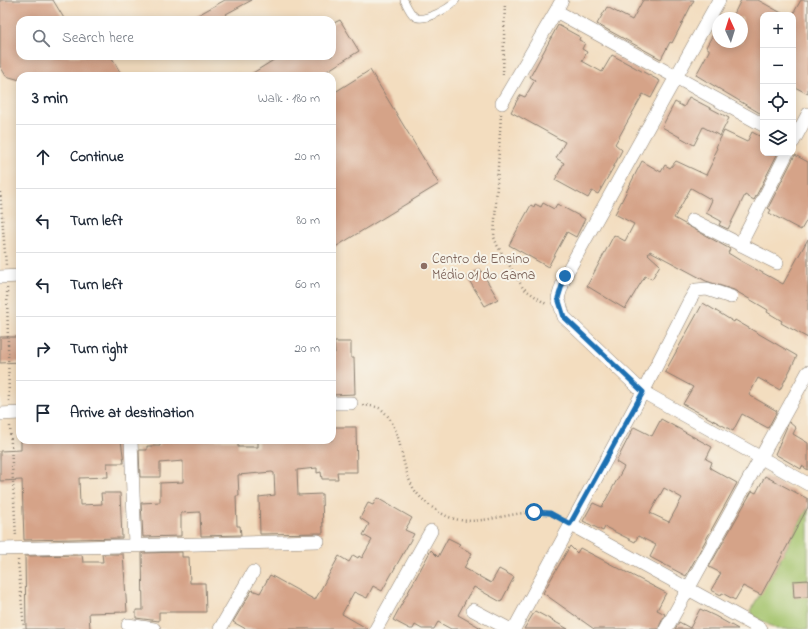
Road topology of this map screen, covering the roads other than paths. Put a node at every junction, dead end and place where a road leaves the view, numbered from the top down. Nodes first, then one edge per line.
1 (404, 0) edge
2 (456, 0) edge
3 (719, 0) edge
4 (559, 6) edge
5 (676, 77) junction
6 (502, 103) road end
7 (808, 114) edge
8 (760, 123) edge
9 (796, 136) edge
10 (785, 156) edge
11 (692, 220) dead end
12 (740, 245) junction
13 (777, 263) dead end
14 (16, 276) edge
15 (0, 277) edge
16 (731, 297) dead end
17 (808, 372) edge
18 (643, 392) junction
19 (336, 403) edge
20 (351, 403) road end
21 (16, 413) edge
22 (0, 414) edge
23 (131, 444) edge
24 (760, 457) junction
25 (808, 484) edge
26 (570, 524) junction
27 (431, 531) dead end
28 (318, 541) dead end
29 (135, 546) junction
30 (0, 549) edge
31 (254, 572) dead end
32 (688, 588) junction
33 (473, 610) dead end
34 (128, 625) dead end
35 (154, 629) edge
36 (220, 629) edge
37 (376, 629) edge
38 (509, 629) edge
39 (514, 629) edge
40 (666, 629) edge
41 (761, 629) edge

1 - 2 lane
3 - 5 street
4 - 5 street
4 - 6 street
5 - 8 street
5 - 18 street
7 - 9 street
10 - 12 street
11 - 12 street
12 - 13 street
14 - 15 street
16 - 18 street
17 - 24 street
18 - 24 street
18 - 26 street
19 - 20 street
21 - 22 street
23 - 29 street
24 - 25 street
24 - 32 street
26 - 32 street
26 - 39 street
27 - 37 street
28 - 29 street
29 - 30 street
31 - 36 street
32 - 40 street
32 - 41 street
33 - 38 street
34 - 35 street

